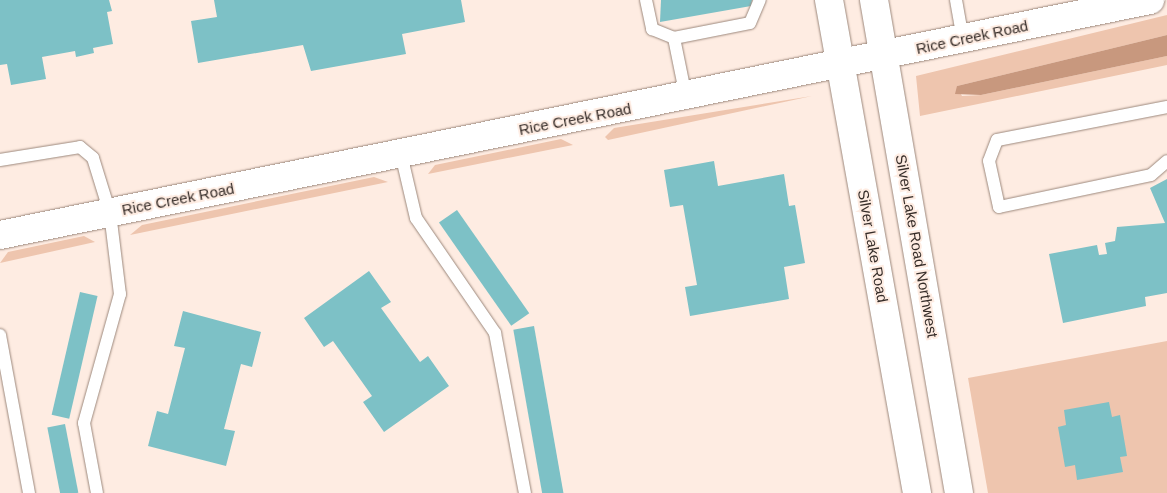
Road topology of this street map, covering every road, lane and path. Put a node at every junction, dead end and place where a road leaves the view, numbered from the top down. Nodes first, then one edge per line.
1 (646, 0) edge
2 (760, 0) edge
3 (829, 0) edge
4 (874, 0) edge
5 (956, 0) edge
6 (1150, 0) edge
7 (674, 38) junction
8 (963, 38) junction
9 (884, 56) junction
10 (841, 65) junction
11 (686, 97) junction
12 (1167, 107) edge
13 (401, 154) junction
14 (0, 160) edge
15 (1167, 162) edge
16 (110, 213) junction
17 (0, 236) edge
18 (0, 335) edge
19 (29, 493) edge
20 (96, 493) edge
21 (525, 493) edge
22 (918, 493) edge
23 (959, 493) edge

1 - 7 lane
2 - 7 lane
3 - 10 street, Silver Lake Road
4 - 9 street, Silver Lake Road Northwest
5 - 8 lane
6 - 8 street, Rice Creek Road
7 - 11 lane
8 - 9 street, Rice Creek Road
9 - 10 street, Rice Creek Road
9 - 23 street, Silver Lake Road Northwest
10 - 11 street, Rice Creek Road
10 - 22 street, Silver Lake Road
11 - 13 street, Rice Creek Road
12 - 15 lane
13 - 16 street, Rice Creek Road
13 - 21 lane
14 - 16 lane
16 - 17 street, Rice Creek Road
16 - 20 lane
18 - 19 lane

